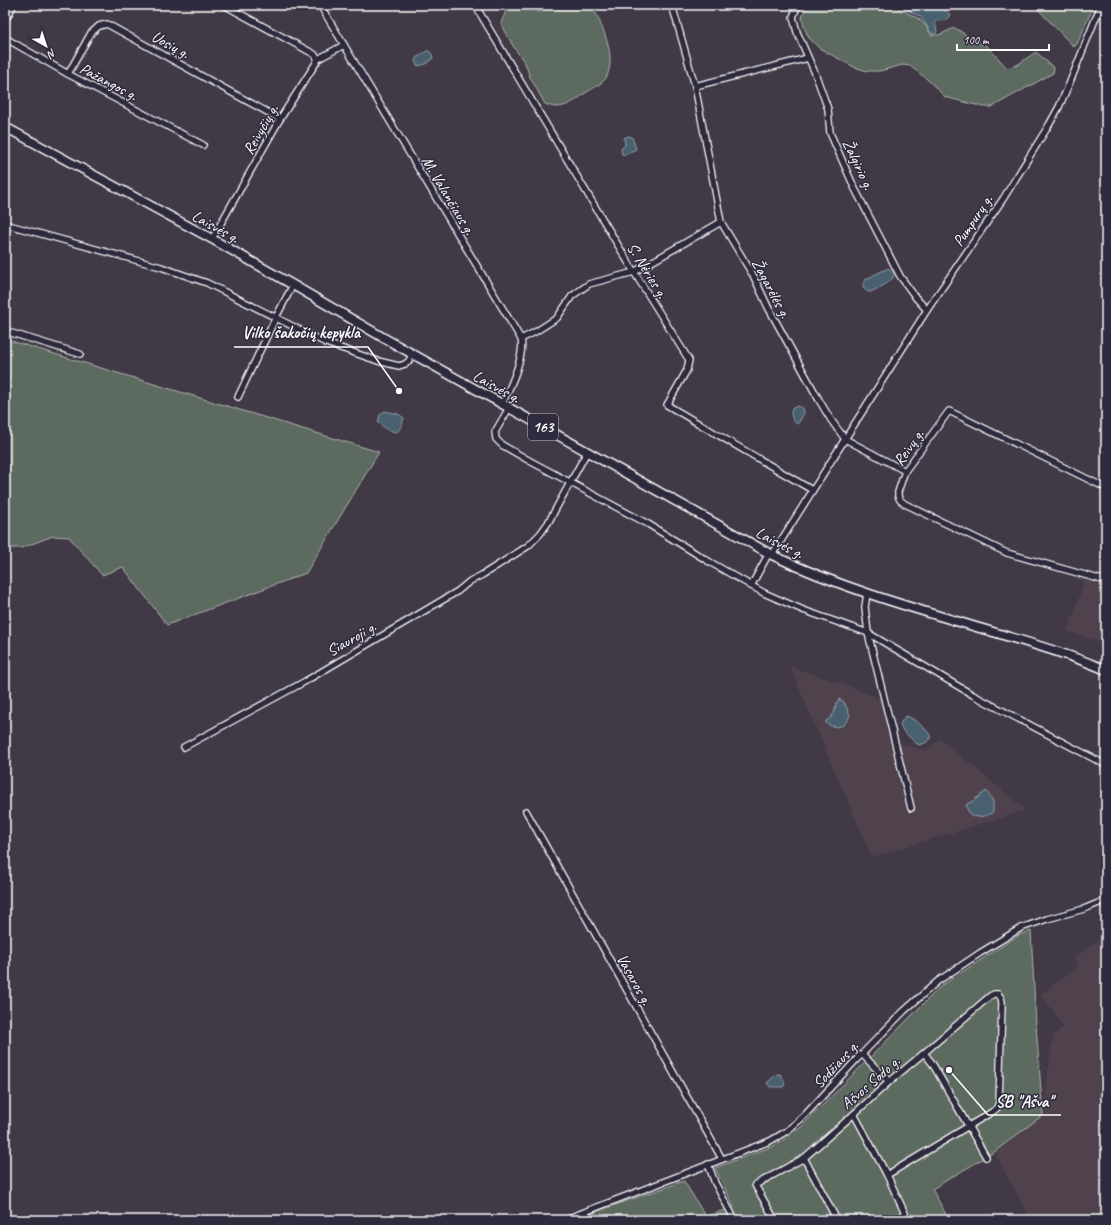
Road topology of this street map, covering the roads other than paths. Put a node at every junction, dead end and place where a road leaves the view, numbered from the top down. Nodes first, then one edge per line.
1 (12, 5) edge
2 (224, 5) edge
3 (320, 5) edge
4 (475, 5) edge
5 (672, 5) edge
6 (799, 5) edge
7 (1101, 5) edge
8 (5, 18) edge
9 (5, 38) edge
10 (344, 46) junction
11 (318, 58) junction
12 (808, 58) junction
13 (68, 74) junction
14 (695, 86) junction
15 (280, 119) junction
16 (5, 127) edge
17 (203, 145) dead end
18 (721, 222) junction
19 (5, 224) edge
20 (212, 239) junction
21 (634, 272) junction
22 (293, 285) junction
23 (927, 310) junction
24 (276, 317) junction
25 (5, 331) edge
26 (521, 339) junction
27 (80, 354) dead end
28 (412, 354) junction
29 (238, 397) dead end
30 (505, 406) junction
31 (845, 439) junction
32 (587, 452) junction
33 (905, 471) junction
34 (571, 482) junction
35 (1106, 488) edge
36 (812, 490) junction
37 (770, 554) junction
38 (1106, 581) edge
39 (751, 586) junction
40 (867, 593) junction
41 (868, 633) junction
42 (1106, 670) edge
43 (184, 747) dead end
44 (1106, 765) edge
45 (911, 808) dead end
46 (526, 811) dead end
47 (1106, 900) edge
48 (924, 1053) junction
49 (862, 1054) junction
50 (889, 1082) junction
51 (854, 1114) junction
52 (968, 1126) junction
53 (986, 1157) dead end
54 (804, 1158) junction
55 (722, 1159) junction
56 (708, 1164) junction
57 (887, 1175) junction
58 (568, 1220) edge
59 (735, 1220) edge
60 (775, 1220) edge
61 (837, 1220) edge
62 (908, 1220) edge

1 - 8 main road
2 - 11 street
3 - 10 street, M. Valančiaus g.
4 - 21 street, S. Nėries g.
5 - 14 street, Žagarėlės g.
6 - 12 street, Žalgirio g.
7 - 23 street, Pumpurų g.
9 - 13 street, Pažangos g.
10 - 11 street
10 - 26 street, M. Valančiaus g.
11 - 15 street, Reivyčių g.
12 - 14 street
12 - 23 street, Žalgirio g.
13 - 15 street, Uosių g.
13 - 17 street, Pažangos g.
14 - 18 street, Žagarėlės g.
15 - 20 street, Reivyčių g.
16 - 20 main road, Laisvės g. / 163
18 - 21 street
18 - 31 street, Žagarėlės g.
19 - 24 street
20 - 22 main road, Laisvės g. / 163
21 - 26 street
21 - 36 street, S. Nėries g.
22 - 24 street
22 - 28 main road, Laisvės g. / 163
23 - 31 street, Pumpurų g.
24 - 28 street
24 - 29 street
25 - 27 street
26 - 30 street
28 - 30 main road, Laisvės g. / 163
30 - 32 main road, Laisvės g. / 163
30 - 34 street
31 - 33 street
31 - 36 street
32 - 34 street, Siauroji g.
32 - 37 main road, Laisvės g. / 163
33 - 35 street, Reivų g.
33 - 38 street, Reivų g.
34 - 39 street
34 - 43 street, Siauroji g.
36 - 37 street
37 - 39 street
37 - 40 main road, Laisvės g. / 163
39 - 41 street
40 - 41 street
40 - 42 main road, Laisvės g. / 163
41 - 44 street
41 - 45 street
46 - 55 street, Vasaros g.
47 - 49 street, Sodžiaus g.
48 - 50 street, Ašvos Sodo g.
48 - 52 street
48 - 52 street, Ašvos Sodo g.
49 - 50 street
49 - 55 street, Sodžiaus g.
50 - 51 street, Ašvos Sodo g.
51 - 54 street, Ašvos Sodo g.
51 - 57 street
52 - 53 street
52 - 57 street
54 - 60 street, Ašvos Sodo g.
54 - 61 street
55 - 56 street, Sodžiaus g.
56 - 58 street, Sodžiaus g.
56 - 59 street
57 - 62 street

